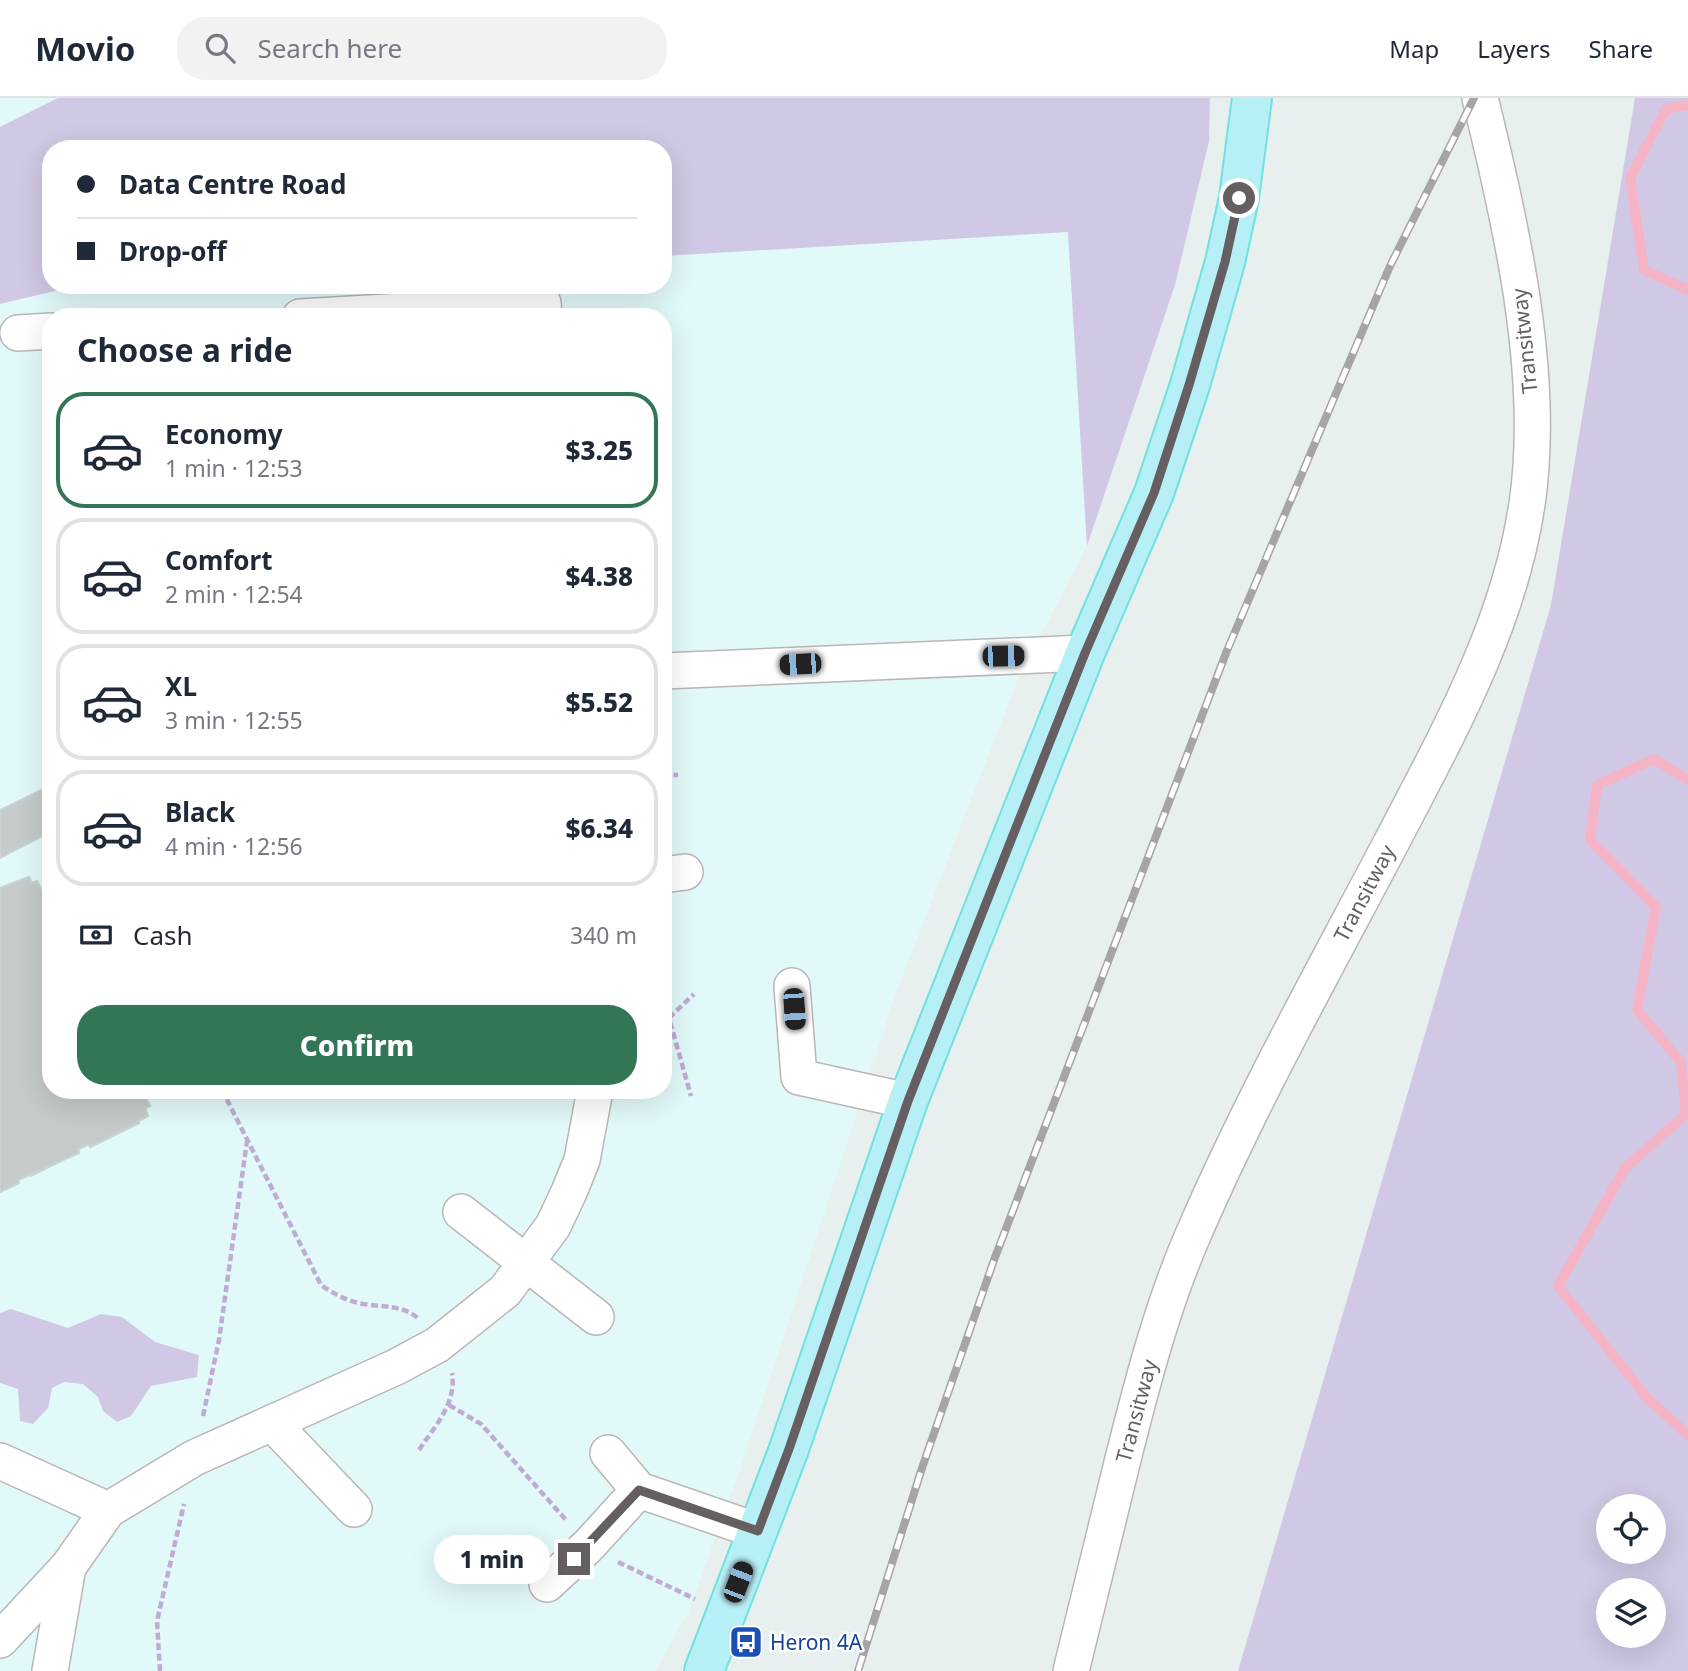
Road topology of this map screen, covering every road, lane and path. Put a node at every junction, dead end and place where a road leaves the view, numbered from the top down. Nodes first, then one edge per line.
1 (1252, 98) edge
2 (1480, 98) edge
3 (456, 308) edge
4 (543, 308) edge
5 (1085, 653) junction
6 (672, 671) edge
7 (672, 775) edge
8 (678, 775) dead end
9 (792, 986) dead end
10 (694, 994) dead end
11 (672, 1013) edge
12 (672, 1037) edge
13 (691, 1096) dead end
14 (226, 1099) edge
15 (593, 1099) edge
16 (908, 1101) junction
17 (247, 1141) junction
18 (461, 1212) dead end
19 (528, 1263) junction
20 (596, 1317) dead end
21 (437, 1345) junction
22 (272, 1423) junction
23 (419, 1450) dead end
24 (608, 1453) dead end
25 (194, 1458) junction
26 (0, 1461) edge
27 (639, 1490) junction
28 (354, 1509) dead end
29 (108, 1510) junction
30 (758, 1531) junction
31 (68, 1567) junction
32 (547, 1584) dead end
33 (0, 1640) edge
34 (50, 1671) edge
35 (160, 1671) edge
36 (704, 1671) edge
37 (1070, 1671) edge

1 - 5 main road
2 - 37 lane, Transitway
3 - 4 lane
5 - 6 lane
5 - 16 main road
7 - 8 path
9 - 16 lane
10 - 11 path
12 - 13 path
14 - 17 path
15 - 19 lane
16 - 30 main road
17 - 21 path
17 - 25 path
18 - 19 lane
19 - 20 lane
19 - 21 lane
21 - 22 lane
21 - 23 path
22 - 25 lane
22 - 28 lane
24 - 27 lane
25 - 29 lane
25 - 35 path
26 - 29 lane
27 - 30 lane
27 - 32 lane
29 - 31 lane
30 - 36 main road
31 - 33 lane
31 - 34 lane

